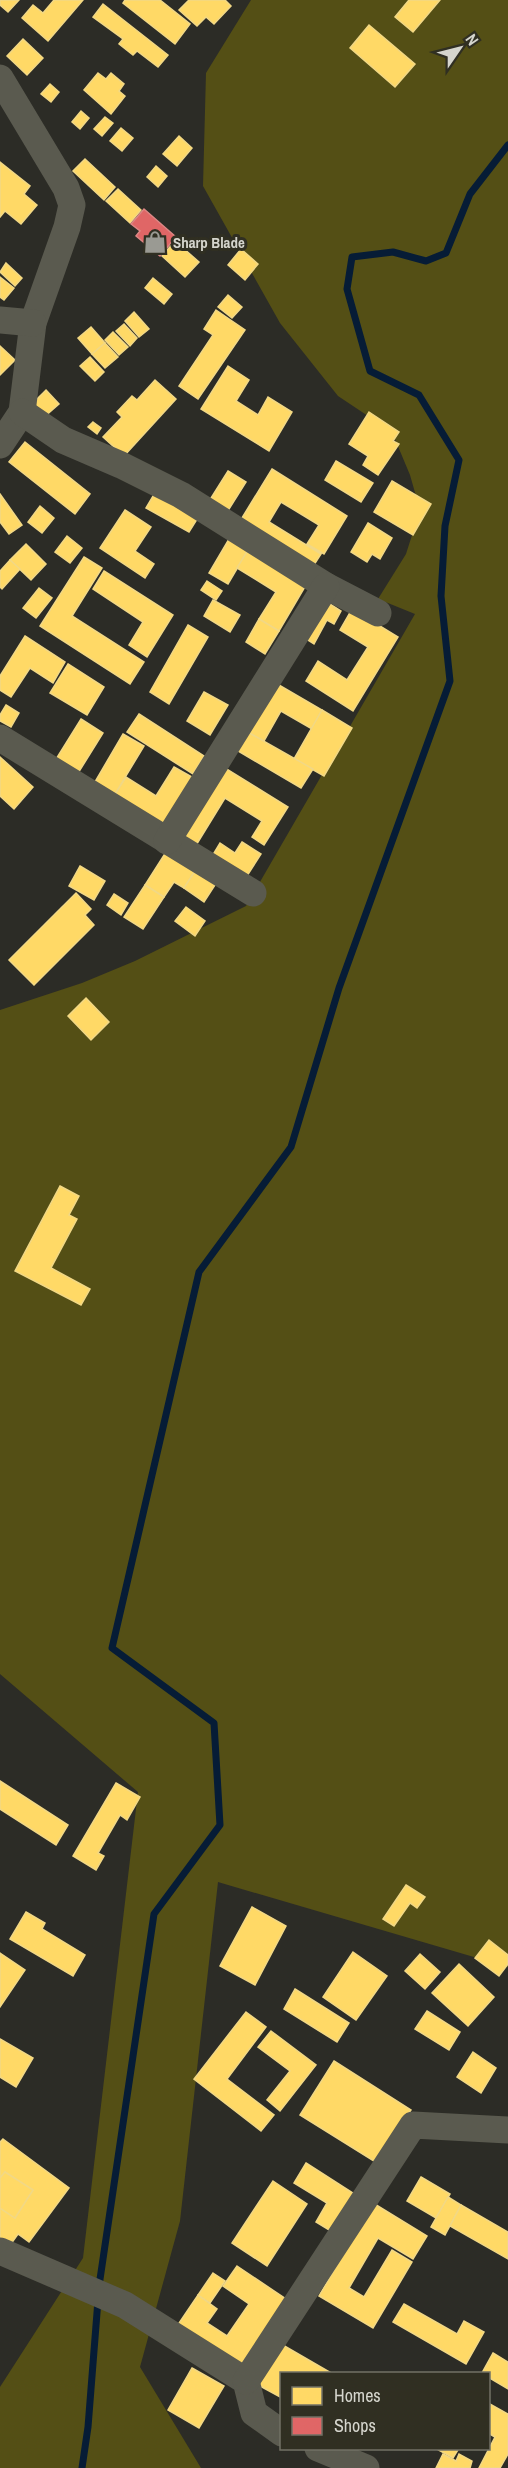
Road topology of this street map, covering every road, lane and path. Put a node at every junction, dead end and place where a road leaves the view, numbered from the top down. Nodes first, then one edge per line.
1 (0, 78) edge
2 (9, 113) edge
3 (0, 320) edge
4 (33, 323) junction
5 (22, 412) junction
6 (0, 445) edge
7 (326, 586) junction
8 (378, 613) dead end
9 (0, 738) edge
10 (167, 841) junction
11 (253, 893) dead end
12 (508, 2130) edge
13 (0, 2251) edge
14 (246, 2381) junction
15 (280, 2432) edge
16 (323, 2450) edge
17 (366, 2468) edge

1 - 2 street
2 - 4 street
3 - 4 street
4 - 5 street
5 - 6 street
5 - 7 street
7 - 8 street
7 - 10 street
9 - 10 street
10 - 11 street
12 - 14 street
13 - 14 street
14 - 15 street
16 - 17 street

